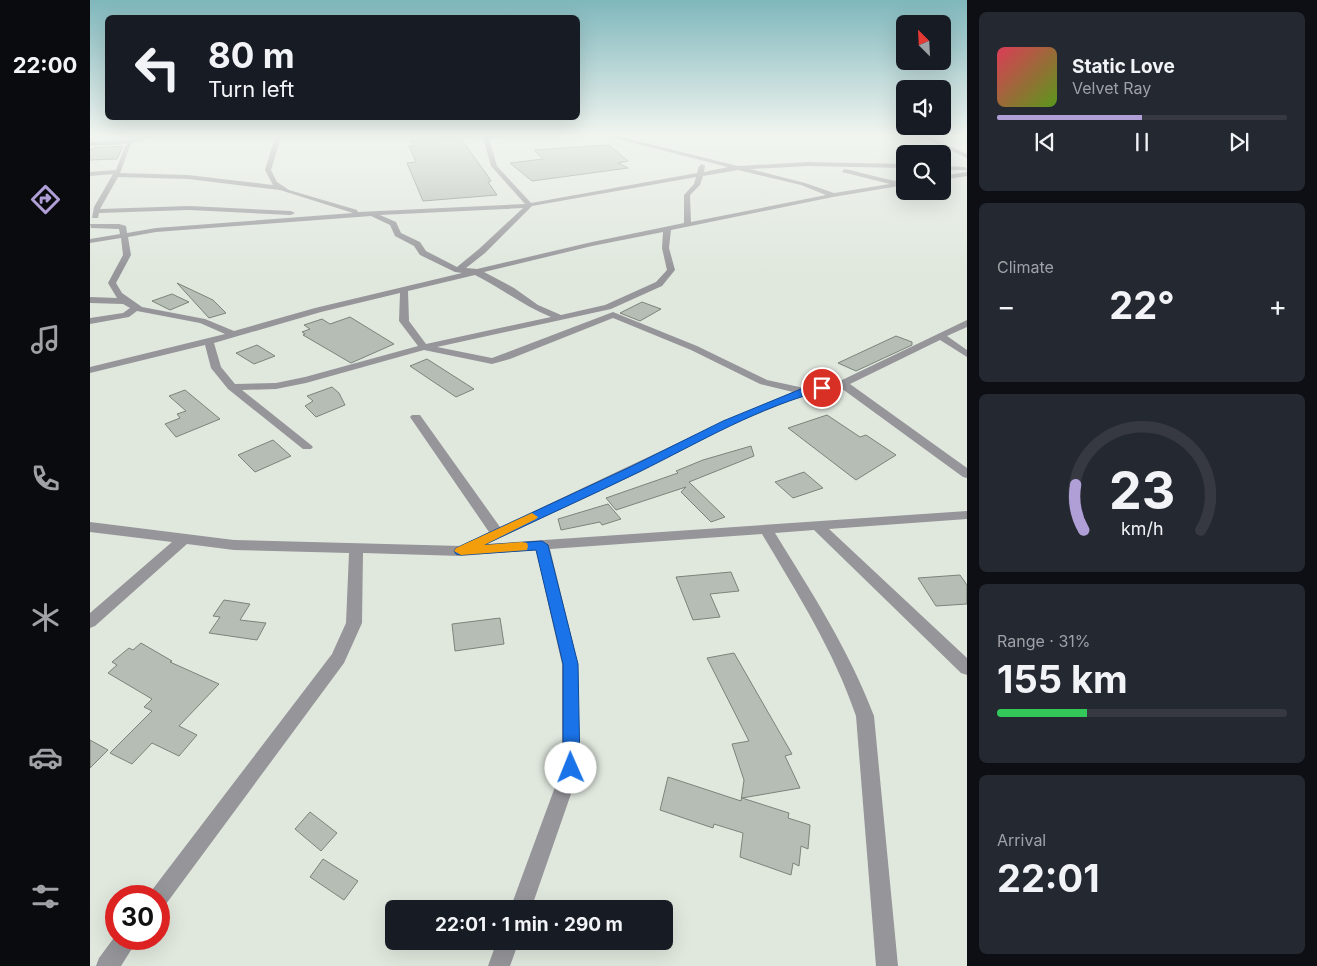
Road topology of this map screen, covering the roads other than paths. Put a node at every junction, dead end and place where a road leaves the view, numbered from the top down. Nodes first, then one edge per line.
1 (114, 179) edge
2 (206, 179) edge
3 (272, 179) edge
4 (506, 179) edge
5 (668, 179) edge
6 (698, 179) edge
7 (782, 179) edge
8 (896, 184) edge
9 (282, 188) junction
10 (833, 194) junction
11 (530, 205) junction
12 (94, 209) edge
13 (372, 215) junction
14 (318, 217) junction
15 (687, 223) junction
16 (91, 226) edge
17 (669, 227) junction
18 (125, 235) junction
19 (90, 241) edge
20 (458, 270) junction
21 (475, 271) junction
22 (404, 289) junction
23 (90, 300) edge
24 (127, 301) junction
25 (137, 307) junction
26 (610, 311) junction
27 (559, 317) junction
28 (90, 321) edge
29 (967, 323) edge
30 (232, 333) junction
31 (940, 336) junction
32 (209, 341) junction
33 (424, 347) junction
34 (967, 354) edge
35 (90, 370) edge
36 (843, 384) junction
37 (232, 387) junction
38 (804, 391) junction
39 (416, 417) dead end
40 (307, 447) dead end
41 (967, 474) edge
42 (967, 515) edge
43 (816, 525) junction
44 (90, 527) edge
45 (766, 528) junction
46 (497, 533) junction
47 (184, 538) junction
48 (542, 545) junction
49 (356, 548) junction
50 (461, 551) junction
51 (90, 622) edge
52 (967, 668) edge
53 (167, 885) edge
54 (523, 900) edge
55 (119, 950) edge
56 (505, 950) edge
57 (107, 966) edge
58 (499, 966) edge
59 (887, 966) edge

1 - 12 street
2 - 9 street
3 - 9 street
4 - 11 street
5 - 11 street
6 - 15 street
7 - 10 street
8 - 10 street
9 - 13 street
10 - 15 street
11 - 13 street
11 - 20 street
12 - 14 street
12 - 16 street
13 - 14 street
13 - 20 street
14 - 18 street
15 - 17 street
16 - 18 street
17 - 21 street
17 - 26 street
18 - 19 street
18 - 24 street
20 - 21 street
21 - 22 street
21 - 27 street
22 - 30 street
22 - 33 street
23 - 24 street
24 - 25 street
25 - 28 street
25 - 30 street
26 - 27 street
26 - 33 street
26 - 38 street
27 - 33 street
29 - 31 street
30 - 32 street
31 - 34 street
31 - 36 street
32 - 35 street
32 - 37 street
33 - 37 street
36 - 38 street
36 - 41 street
37 - 40 street
38 - 46 street
39 - 46 street
42 - 43 street
43 - 45 street
43 - 52 street
44 - 47 street
45 - 48 street
45 - 59 street
46 - 50 street
47 - 49 street
47 - 51 street
48 - 50 street
48 - 54 street
49 - 50 street
49 - 53 street
55 - 57 street
56 - 58 street

